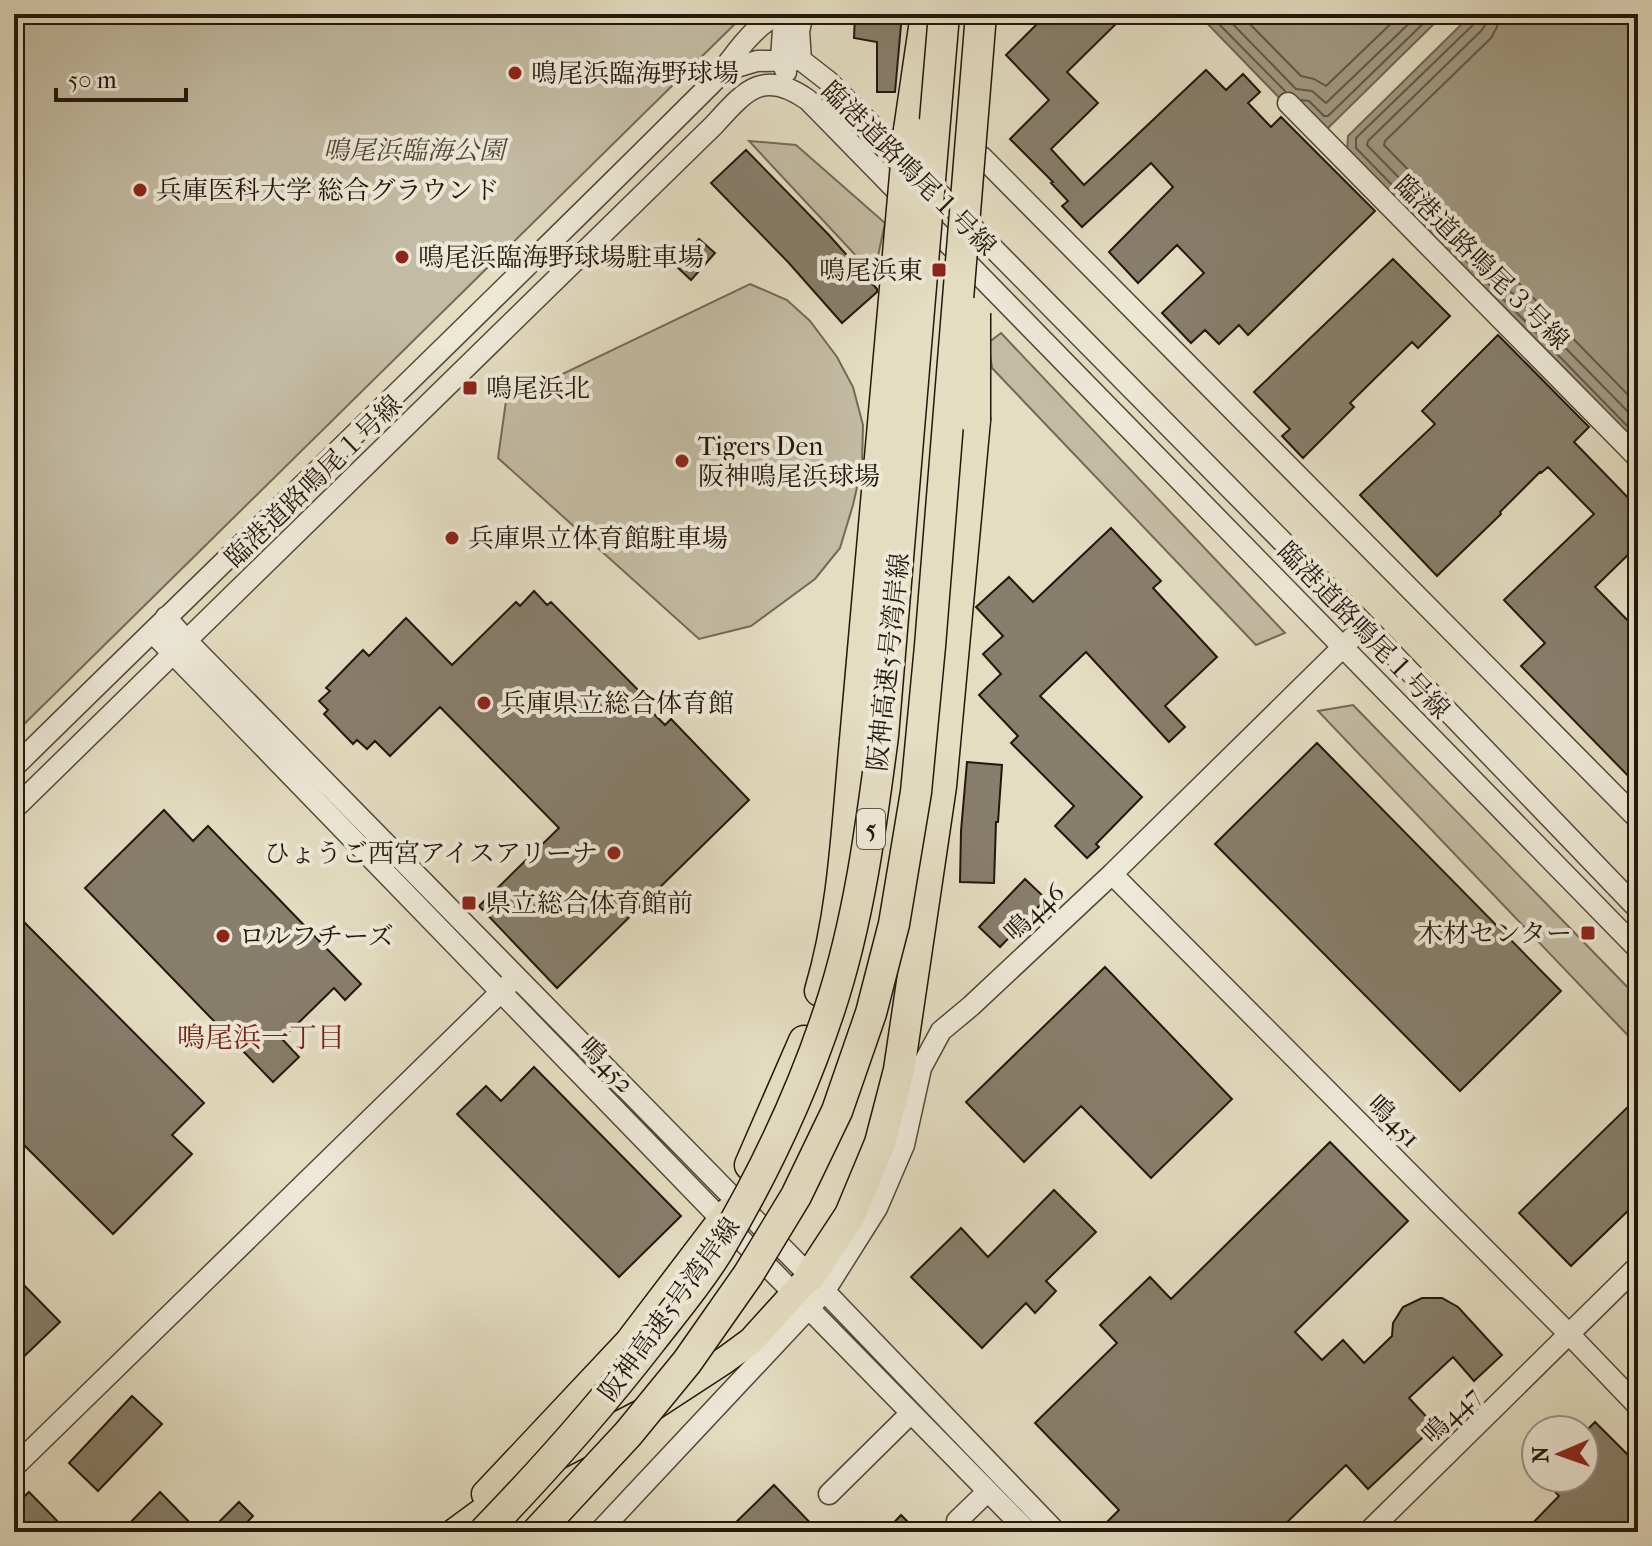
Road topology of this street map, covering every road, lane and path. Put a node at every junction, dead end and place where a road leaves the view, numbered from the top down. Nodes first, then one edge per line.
1 (781, 14) edge
2 (803, 14) edge
3 (926, 14) edge
4 (944, 14) edge
5 (981, 14) edge
6 (791, 60) junction
7 (718, 77) junction
8 (976, 83) junction
9 (794, 90) junction
10 (1288, 103) dead end
11 (982, 157) dead end
12 (1638, 458) edge
13 (159, 624) junction
14 (1365, 625) junction
15 (1343, 646) junction
16 (180, 648) junction
17 (14, 767) edge
18 (14, 809) edge
19 (1638, 819) edge
20 (1112, 874) junction
21 (1638, 909) edge
22 (1638, 949) edge
23 (516, 977) junction
24 (501, 992) junction
25 (728, 1210) junction
26 (1638, 1266) edge
27 (809, 1292) junction
28 (1570, 1335) junction
29 (1638, 1406) edge
30 (911, 1413) junction
31 (14, 1467) edge
32 (988, 1491) junction
33 (829, 1494) dead end
34 (452, 1532) edge
35 (484, 1532) edge
36 (537, 1532) edge
37 (599, 1532) edge
38 (967, 1532) edge
39 (1028, 1532) edge
40 (1056, 1532) edge
41 (1368, 1532) edge

1 - 6 street
1 - 7 street
2 - 6 street
3 - 25 highway, 5, bridge
4 - 35 highway, 阪神高速5号湾岸線 / 5, bridge
5 - 8 highway, 阪神高速5号湾岸線 / 5, bridge
6 - 7 street, 臨港道路鳴尾１号線
6 - 9 street
6 - 14 street, 臨港道路鳴尾１号線
7 - 13 street, 臨港道路鳴尾１号線
8 - 27 highway, 5, bridge
8 - 36 highway, 阪神高速5号湾岸線 / 5, bridge
9 - 15 street, 臨港道路鳴尾１号線
9 - 16 street, 臨港道路鳴尾１号線
10 - 12 street, 臨港道路鳴尾３号線
11 - 19 street
13 - 16 street
13 - 17 street, 臨港道路鳴尾１号線
14 - 15 street, 鳴446
14 - 21 street, 臨港道路鳴尾１号線
15 - 20 street, 鳴446
15 - 22 street, 臨港道路鳴尾１号線
16 - 18 street, 臨港道路鳴尾１号線
16 - 23 street, 鳴452
16 - 24 street, 鳴452
20 - 27 street, 鳴446
20 - 28 street, 鳴451
23 - 24 street
23 - 25 street, 鳴452
24 - 25 street, 鳴452
24 - 31 street
25 - 27 street, 鳴452
25 - 34 main road
26 - 28 street, 鳴447
27 - 30 street, 鳴452
27 - 34 main road
27 - 37 street, 鳴446
27 - 40 street, 鳴452
28 - 29 street, 鳴451
28 - 41 street, 鳴447
30 - 32 street, 鳴452
30 - 33 street
32 - 38 street
32 - 39 street, 鳴452

